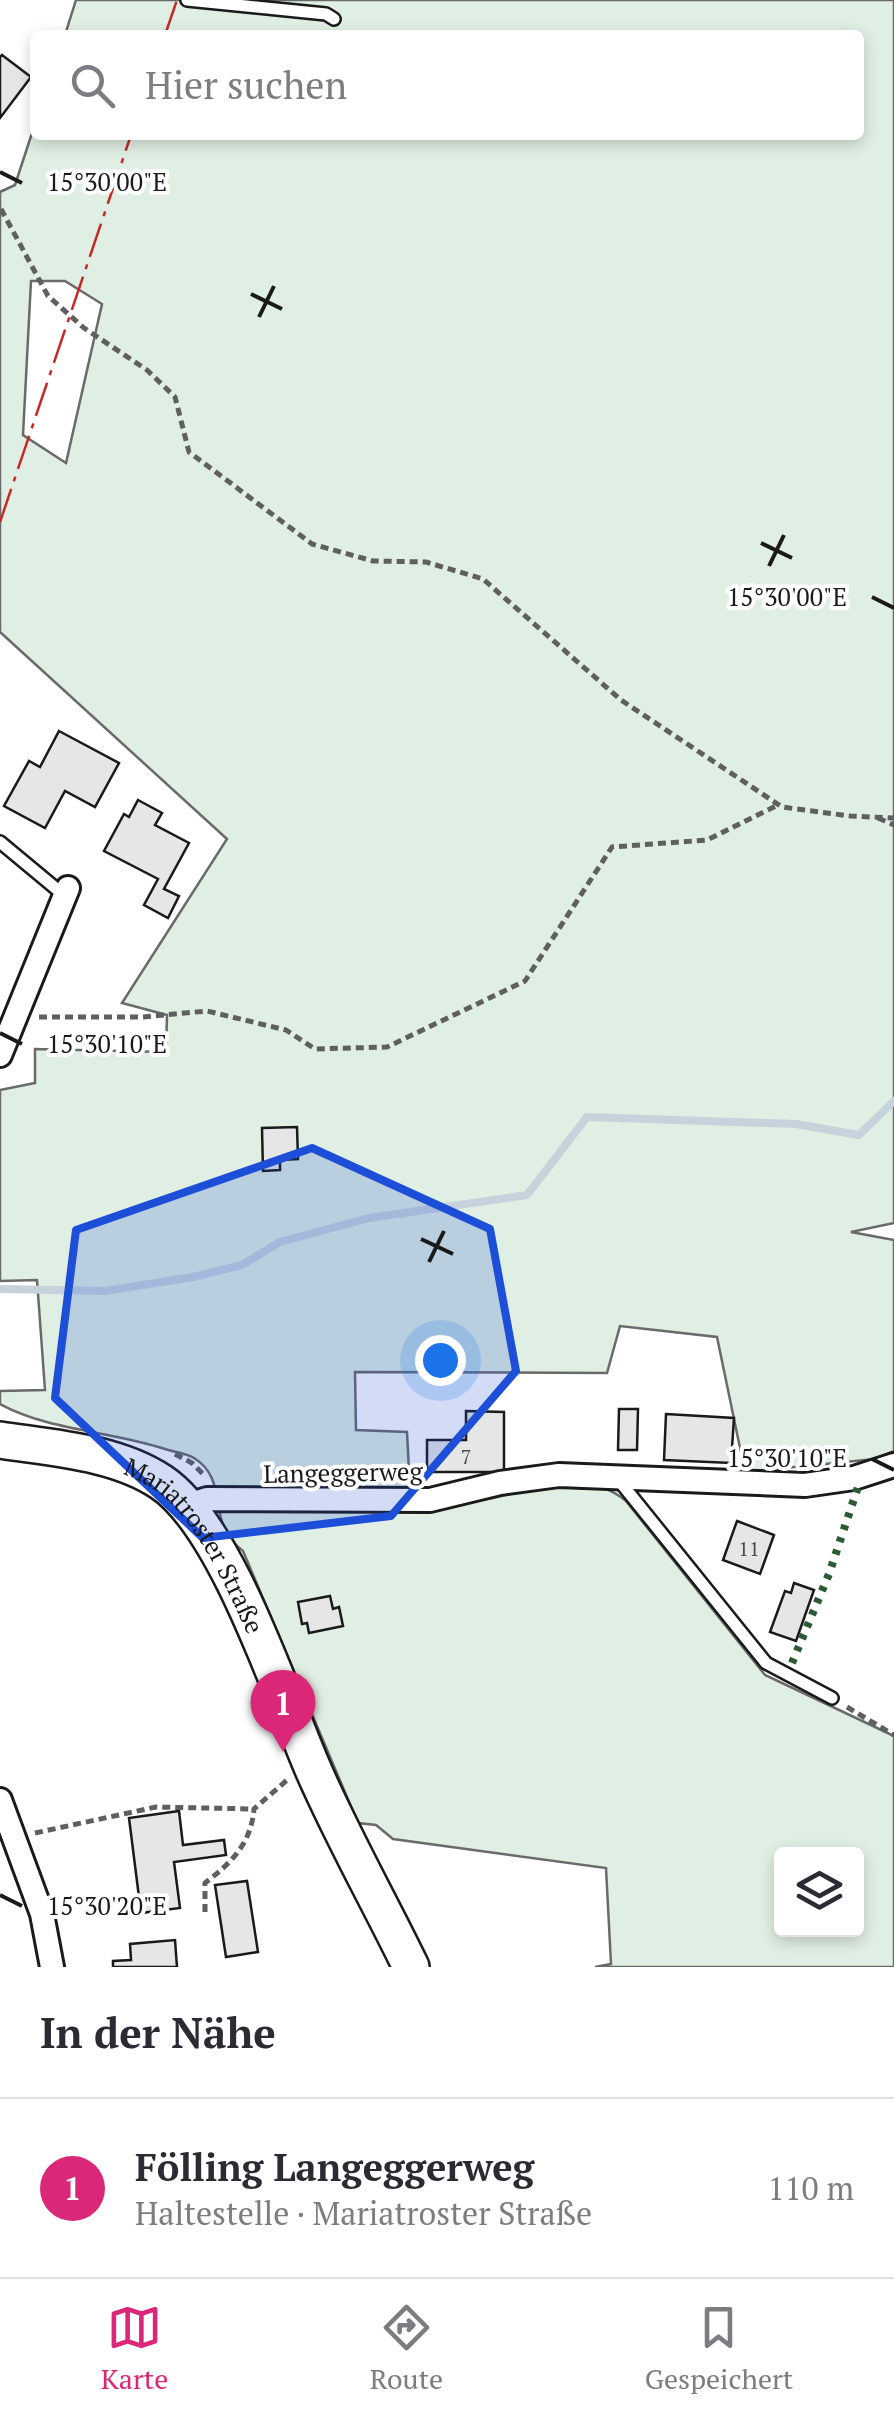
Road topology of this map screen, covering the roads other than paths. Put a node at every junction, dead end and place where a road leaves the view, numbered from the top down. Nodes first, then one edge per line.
1 (188, 0) edge
2 (291, 5) edge
3 (334, 18) dead end
4 (0, 842) edge
5 (67, 892) joint
6 (0, 1055) edge
7 (0, 1440) edge
8 (894, 1465) edge
9 (617, 1478) junction
10 (188, 1506) junction
11 (832, 1698) road end
12 (0, 1800) edge
13 (52, 1967) edge
14 (411, 1967) edge

1 - 2 lane
2 - 3 lane
4 - 5 lane
5 - 6 street
7 - 10 main road, Mariatroster Straße
8 - 9 street, Langeggerweg
9 - 10 street, Langeggerweg
9 - 11 lane
10 - 14 main road, Mariatroster Straße
12 - 13 street

